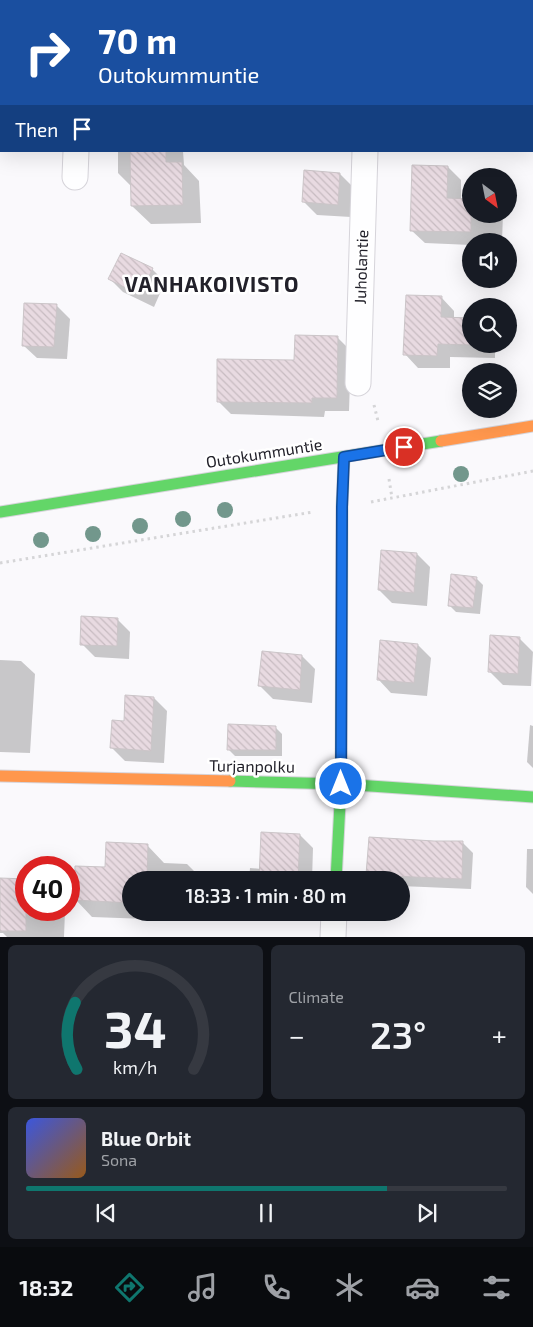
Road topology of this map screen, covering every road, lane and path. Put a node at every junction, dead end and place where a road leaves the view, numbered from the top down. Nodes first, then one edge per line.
1 (76, 152) edge
2 (365, 152) edge
3 (75, 176) dead end
4 (358, 383) dead end
5 (533, 426) edge
6 (344, 457) junction
7 (533, 472) edge
8 (342, 507) junction
9 (0, 512) edge
10 (0, 563) edge
11 (0, 776) edge
12 (341, 784) junction
13 (533, 797) edge
14 (336, 871) edge
15 (334, 921) edge
16 (333, 937) edge

1 - 3 street
2 - 4 street, Juholantie
5 - 6 street, Outokummuntie
6 - 8 street
6 - 9 street, Outokummuntie
7 - 8 path
8 - 10 path
8 - 12 street
11 - 12 street, Turjanpolku
12 - 13 street, Turjanpolku
12 - 14 street
15 - 16 street

